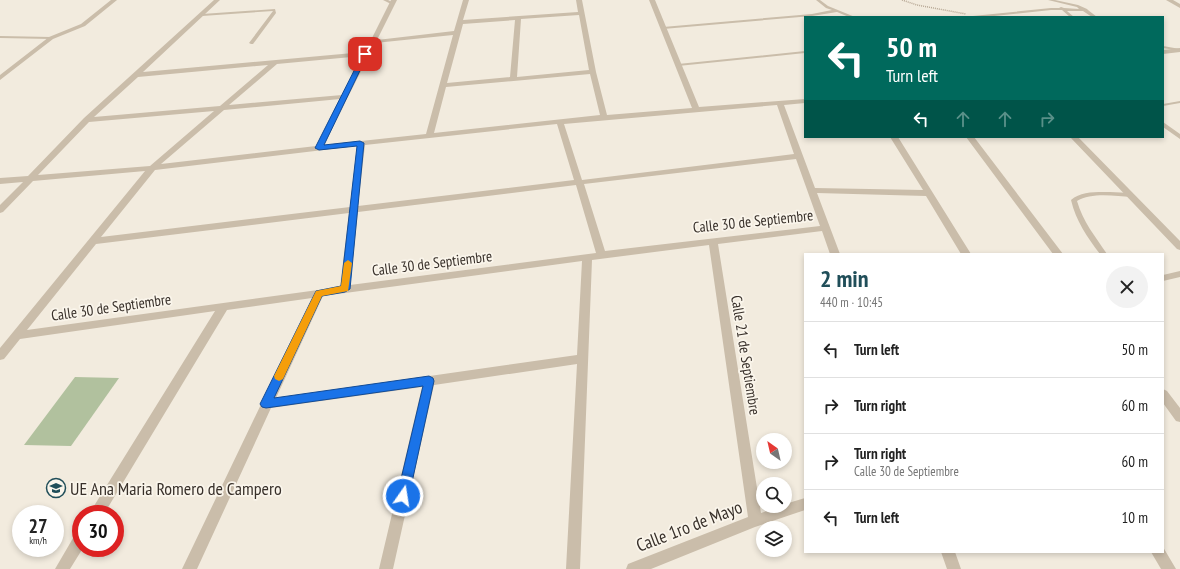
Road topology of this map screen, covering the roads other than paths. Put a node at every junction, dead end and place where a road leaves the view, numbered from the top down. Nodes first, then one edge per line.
1 (114, 0) edge
2 (217, 0) edge
3 (385, 0) edge
4 (466, 0) edge
5 (579, 0) edge
6 (652, 0) edge
7 (818, 0) edge
8 (1050, 0) edge
9 (1169, 0) edge
10 (393, 1) edge
11 (1062, 2) junction
12 (1180, 6) edge
13 (1061, 9) junction
14 (1086, 10) junction
15 (836, 11) junction
16 (582, 13) junction
17 (202, 15) junction
18 (850, 16) edge
19 (978, 16) edge
20 (1071, 16) edge
21 (1094, 16) edge
22 (518, 18) junction
23 (460, 22) junction
24 (663, 28) junction
25 (456, 33) junction
26 (0, 37) edge
27 (51, 38) junction
28 (371, 42) junction
29 (251, 43) dead end
30 (1164, 47) edge
31 (1180, 50) edge
32 (1172, 51) junction
33 (804, 52) edge
34 (1164, 52) edge
35 (365, 54) junction
36 (1180, 54) edge
37 (274, 63) junction
38 (678, 65) junction
39 (593, 72) junction
40 (135, 75) junction
41 (0, 78) edge
42 (512, 79) junction
43 (444, 85) junction
44 (344, 97) junction
45 (804, 101) edge
46 (1180, 102) edge
47 (780, 104) junction
48 (1164, 105) edge
49 (223, 107) junction
50 (697, 111) junction
51 (604, 117) junction
52 (87, 120) junction
53 (560, 122) junction
54 (1164, 125) edge
55 (429, 136) junction
56 (1180, 137) edge
57 (895, 138) edge
58 (971, 138) edge
59 (1075, 138) edge
60 (360, 143) junction
61 (319, 148) junction
62 (799, 156) junction
63 (152, 168) junction
64 (30, 178) junction
65 (0, 181) edge
66 (578, 184) junction
67 (812, 190) junction
68 (928, 193) junction
69 (1131, 195) junction
70 (0, 210) edge
71 (354, 210) junction
72 (826, 228) junction
73 (93, 241) junction
74 (713, 241) junction
75 (1180, 247) edge
76 (835, 253) edge
77 (965, 253) edge
78 (1057, 253) edge
79 (1103, 253) edge
80 (602, 256) junction
81 (587, 258) junction
82 (1178, 277) edge
83 (1164, 278) edge
84 (345, 289) junction
85 (319, 293) junction
86 (223, 307) junction
87 (19, 335) junction
88 (0, 356) edge
89 (583, 359) junction
90 (429, 381) junction
91 (1164, 395) edge
92 (266, 404) junction
93 (1180, 417) edge
94 (804, 504) edge
95 (102, 505) edge
96 (755, 521) junction
97 (72, 553) edge
98 (948, 553) edge
99 (1159, 553) edge
100 (62, 569) edge
101 (189, 569) edge
102 (386, 569) edge
103 (573, 569) edge
104 (633, 569) edge
105 (954, 569) edge
106 (1169, 569) edge

1 - 27 street
2 - 17 street
3 - 10 lane
4 - 23 street
5 - 16 street
6 - 24 street
7 - 15 lane
8 - 11 lane
9 - 12 street
10 - 28 street
11 - 13 lane
11 - 14 lane
13 - 14 lane
13 - 19 lane
13 - 20 lane
14 - 21 lane
15 - 18 lane
15 - 24 lane
16 - 22 street
16 - 39 street
17 - 29 lane
17 - 40 street
22 - 23 street
22 - 42 street
23 - 25 street
24 - 38 street
25 - 28 street
25 - 43 street
26 - 27 lane
27 - 41 street
28 - 35 street
30 - 31 lane
31 - 32 street
32 - 34 street
32 - 36 street
33 - 38 lane
35 - 37 street
35 - 44 street
37 - 40 street
37 - 49 street
38 - 50 street
39 - 42 street
39 - 51 street
40 - 52 street
42 - 43 street
43 - 55 street
44 - 49 street
44 - 61 street
45 - 47 street
46 - 48 lane
47 - 50 street
47 - 62 street
49 - 52 street
49 - 63 street
50 - 51 street
51 - 53 street
52 - 64 street
53 - 55 street
53 - 66 street
54 - 56 lane
55 - 60 street
57 - 68 street
58 - 78 street
59 - 69 street
60 - 61 street
60 - 71 street
61 - 63 street
62 - 66 street
62 - 67 street
63 - 64 street
63 - 73 street
64 - 65 street
64 - 70 street
66 - 71 street
66 - 80 street
67 - 68 street
67 - 72 street
68 - 77 street
69 - 75 street
69 - 79 lane
71 - 73 street
71 - 84 street
72 - 74 street, Calle 30 de Septiembre
72 - 76 street
73 - 87 street
74 - 80 street, Calle 30 de Septiembre
74 - 96 street, Calle 21 de Septiembre
80 - 81 street, Calle 30 de Septiembre
81 - 84 street, Calle 30 de Septiembre
81 - 89 street
82 - 83 street
84 - 85 street, Calle 30 de Septiembre
85 - 86 street, Calle 30 de Septiembre
85 - 92 street
86 - 87 street, Calle 30 de Septiembre
86 - 95 street
87 - 88 street
89 - 90 street
89 - 103 street
90 - 92 street
90 - 102 street
91 - 93 street
92 - 101 street
94 - 96 street, Calle 1ro de Mayo
96 - 104 street, Calle 1ro de Mayo
97 - 100 street
98 - 105 street
99 - 106 street

